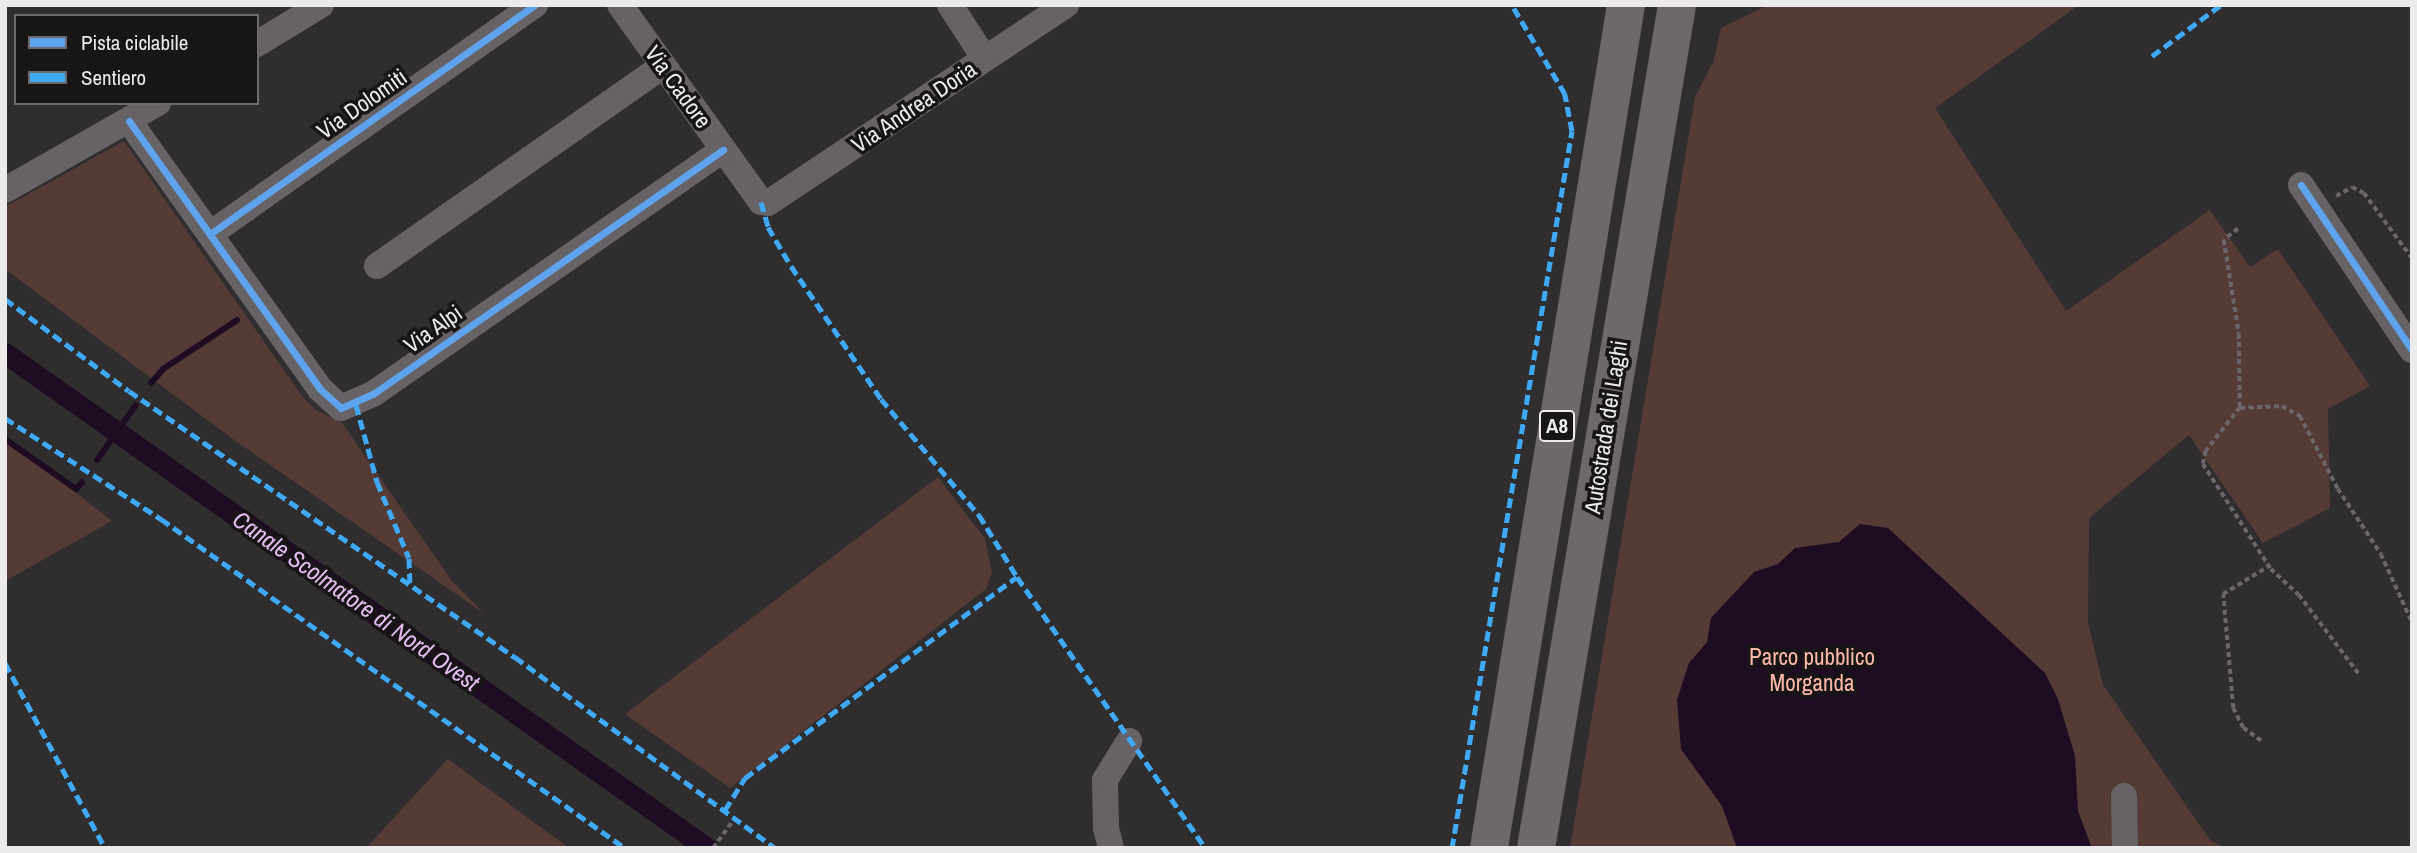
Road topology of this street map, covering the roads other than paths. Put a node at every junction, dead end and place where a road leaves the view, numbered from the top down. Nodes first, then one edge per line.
1 (321, 5) edge
2 (536, 5) edge
3 (620, 5) edge
4 (950, 5) edge
5 (1066, 5) edge
6 (1626, 5) edge
7 (1677, 5) edge
8 (259, 43) edge
9 (985, 59) junction
10 (663, 65) junction
11 (155, 105) edge
12 (129, 121) junction
13 (723, 149) junction
14 (2301, 185) dead end
15 (5, 190) edge
16 (761, 202) joint
17 (210, 234) junction
18 (377, 266) dead end
19 (2412, 350) edge
20 (1129, 740) dead end
21 (2124, 796) dead end
22 (1111, 848) edge
23 (1489, 848) edge
24 (1536, 848) edge
25 (2125, 848) edge

1 - 8 street
2 - 17 street, Via Dolomiti
3 - 10 street, Via Cadore
4 - 9 street
5 - 9 street, Via Andrea Doria
6 - 23 highway, Autostrada dei Laghi / A8
7 - 24 highway, Autostrada dei Laghi / A8
9 - 16 street, Via Andrea Doria
10 - 13 street, Via Cadore
10 - 18 street
11 - 12 street
12 - 15 street
12 - 17 street
13 - 16 street, Via Cadore
13 - 17 street, Via Alpi
14 - 19 street
20 - 22 street
21 - 25 street

